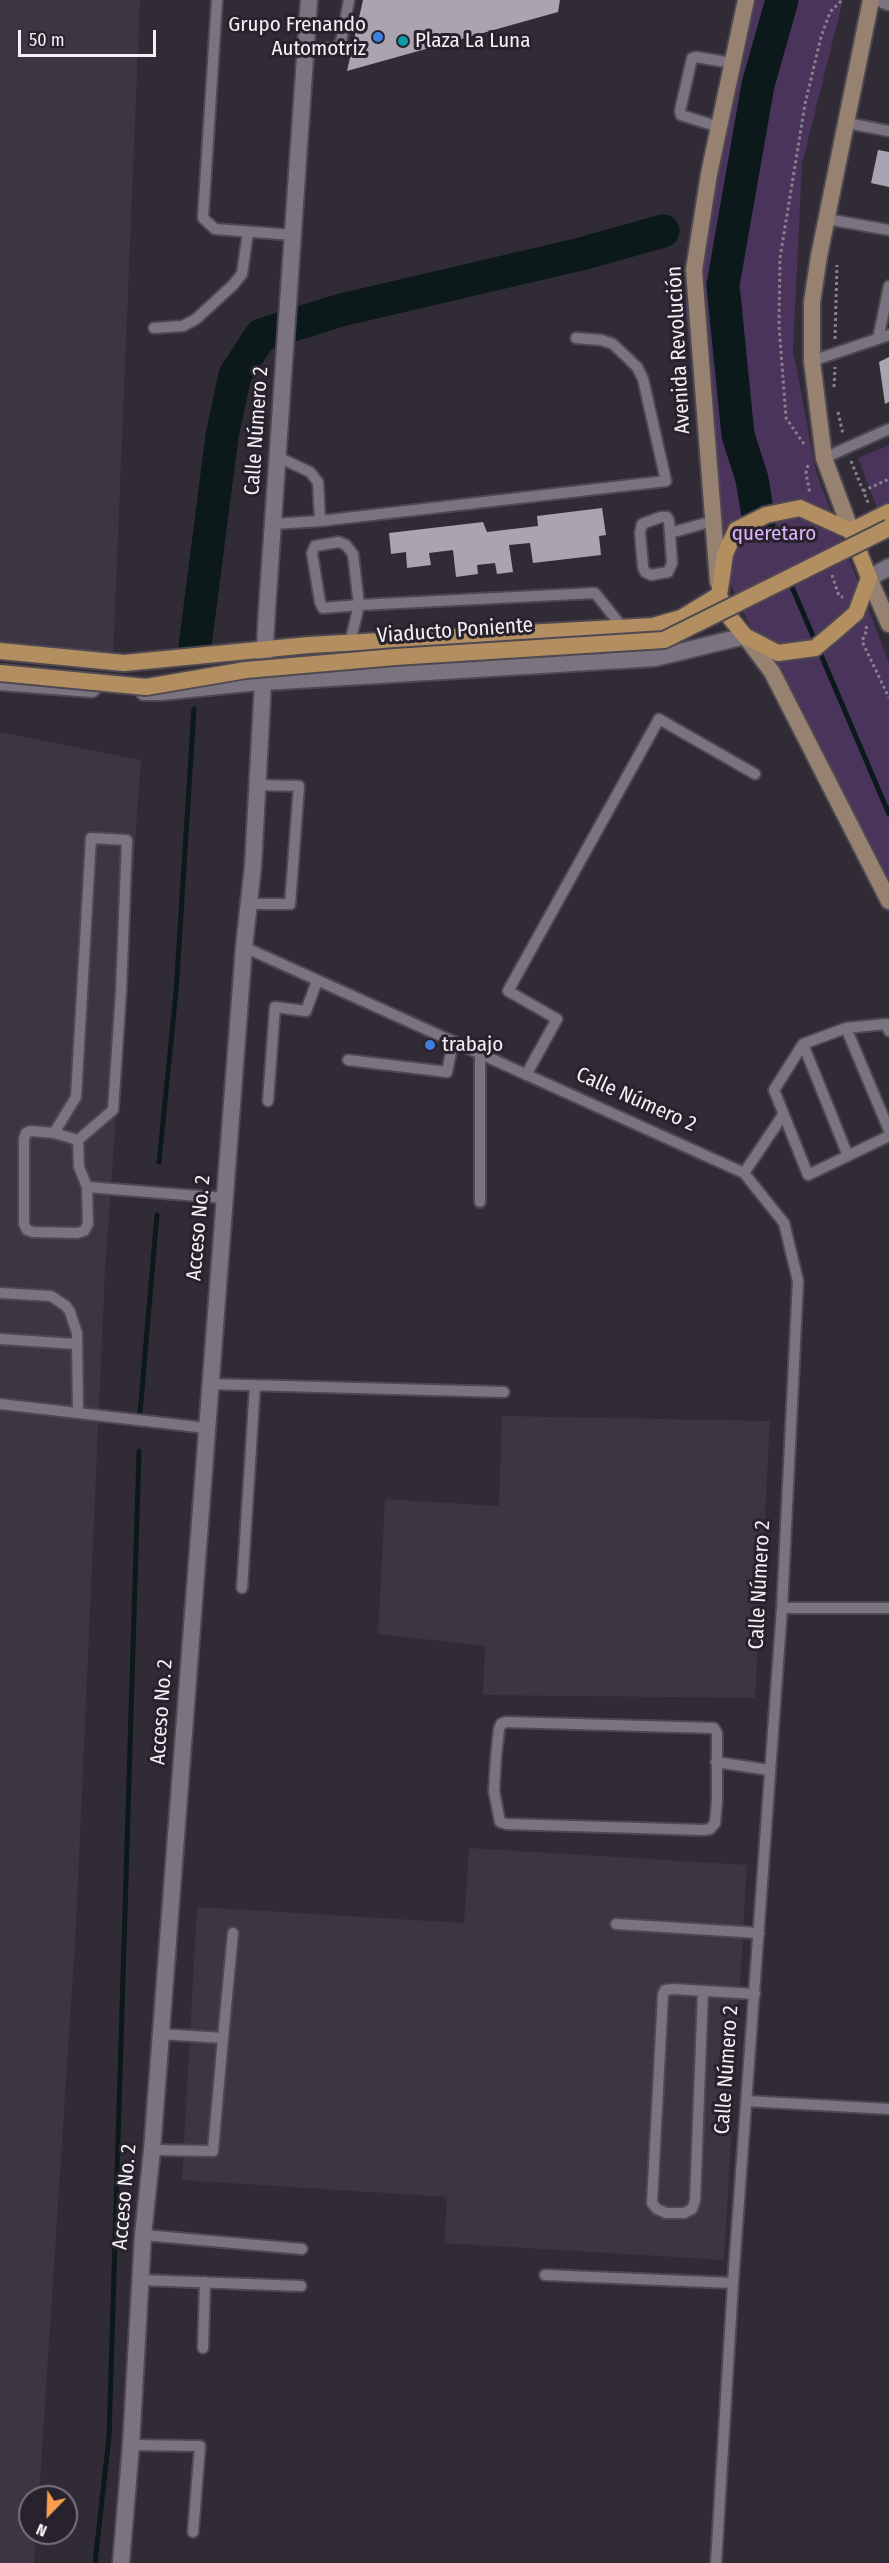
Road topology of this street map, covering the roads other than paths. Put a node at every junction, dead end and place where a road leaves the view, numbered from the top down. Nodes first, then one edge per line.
1 (217, 0) edge
2 (309, 0) edge
3 (349, 0) edge
4 (746, 0) edge
5 (871, 0) edge
6 (883, 0) edge
7 (889, 2) edge
8 (306, 48) junction
9 (732, 63) junction
10 (847, 123) junction
11 (719, 127) junction
12 (889, 131) edge
13 (827, 219) junction
14 (889, 230) edge
15 (248, 232) junction
16 (293, 235) junction
17 (889, 286) edge
18 (154, 328) dead end
19 (884, 337) edge
20 (576, 338) dead end
21 (812, 361) junction
22 (889, 429) edge
23 (278, 457) junction
24 (825, 458) junction
25 (884, 520) edge
26 (320, 521) junction
27 (713, 521) junction
28 (273, 525) junction
29 (851, 531) junction
30 (670, 533) junction
31 (889, 567) edge
32 (869, 578) junction
33 (719, 595) junction
34 (359, 605) junction
35 (889, 624) edge
36 (623, 628) junction
37 (745, 636) junction
38 (350, 643) junction
39 (0, 651) edge
40 (264, 651) junction
41 (0, 673) edge
42 (0, 682) edge
43 (255, 682) junction
44 (755, 774) dead end
45 (257, 785) junction
46 (253, 866) joint
47 (889, 901) edge
48 (248, 904) junction
49 (244, 948) junction
50 (316, 981) junction
51 (846, 1028) junction
52 (889, 1031) edge
53 (453, 1042) junction
54 (803, 1044) junction
55 (480, 1055) junction
56 (348, 1060) dead end
57 (526, 1075) junction
58 (268, 1101) dead end
59 (783, 1115) junction
60 (889, 1130) edge
61 (54, 1133) junction
62 (889, 1136) edge
63 (78, 1140) junction
64 (848, 1156) junction
65 (744, 1173) junction
66 (87, 1187) junction
67 (224, 1198) junction
68 (480, 1202) dead end
69 (0, 1293) edge
70 (0, 1339) edge
71 (77, 1344) junction
72 (209, 1384) junction
73 (255, 1385) junction
74 (504, 1392) dead end
75 (0, 1404) edge
76 (78, 1413) junction
77 (206, 1428) junction
78 (243, 1588) dead end
79 (782, 1608) junction
80 (889, 1608) edge
81 (716, 1762) junction
82 (769, 1770) junction
83 (616, 1924) dead end
84 (233, 1933) dead end
85 (759, 1933) junction
86 (703, 1991) junction
87 (755, 1994) junction
88 (160, 2034) junction
89 (223, 2038) junction
90 (747, 2101) junction
91 (889, 2109) edge
92 (152, 2150) junction
93 (143, 2235) junction
94 (302, 2249) dead end
95 (545, 2275) dead end
96 (141, 2280) junction
97 (205, 2282) junction
98 (733, 2283) junction
99 (301, 2286) dead end
100 (203, 2348) dead end
101 (131, 2445) junction
102 (193, 2532) dead end
103 (121, 2563) edge
104 (716, 2563) edge

1 - 15 lane
2 - 8 street, Calle Número 2
3 - 8 lane
4 - 9 main road, Avenida Revolución
5 - 10 main road
6 - 7 street
8 - 16 street, Calle Número 2
9 - 11 main road, Avenida Revolución
9 - 11 lane
10 - 12 lane
10 - 13 main road
11 - 27 main road, Avenida Revolución
13 - 14 lane
13 - 21 main road
15 - 16 lane
15 - 18 lane
16 - 23 street, Calle Número 2
17 - 19 lane
19 - 21 lane
20 - 26 lane
21 - 24 main road
22 - 24 lane
23 - 26 lane
23 - 28 street, Calle Número 2
24 - 29 main road
25 - 29 main road
25 - 41 main road, Viaducto Poniente, bridge
26 - 28 lane
27 - 30 lane
27 - 33 main road, Avenida Revolución
28 - 40 street, Calle Número 2
29 - 32 main road
29 - 33 main road
30 - 30 lane
31 - 32 street
32 - 35 main road
32 - 37 main road
33 - 36 main road
33 - 37 main road
34 - 34 lane
34 - 36 lane
34 - 38 lane
36 - 38 main road
37 - 43 street
37 - 47 main road
38 - 40 main road
39 - 40 main road
40 - 43 street, Calle Número 2
42 - 43 street
43 - 45 street, Calle Número 2
44 - 57 lane
45 - 46 street, Calle Número 2
45 - 48 lane
46 - 48 street, Acceso No. 2
48 - 49 street, Acceso No. 2
49 - 50 lane, Calle Número 2
49 - 67 street, Acceso No. 2
50 - 53 lane, Calle Número 2
50 - 58 lane
51 - 52 lane
51 - 54 lane
51 - 60 lane
53 - 55 lane, Calle Número 2
53 - 56 lane
54 - 59 lane
54 - 64 lane
55 - 57 lane, Calle Número 2
55 - 68 lane
57 - 65 lane, Calle Número 2
59 - 64 lane
59 - 65 lane
61 - 63 lane
61 - 63 lane
61 - 66 lane
62 - 64 lane
63 - 66 lane
65 - 79 lane, Calle Número 2
66 - 67 lane
67 - 72 street, Acceso No. 2
69 - 71 lane
70 - 71 lane
71 - 76 lane
72 - 73 lane
72 - 77 street, Acceso No. 2
73 - 74 lane
73 - 78 lane
75 - 76 lane
76 - 77 lane
77 - 88 street, Acceso No. 2
79 - 80 lane
79 - 82 lane, Calle Número 2
81 - 81 lane
81 - 82 lane
82 - 85 lane, Calle Número 2
83 - 85 lane
84 - 89 lane
85 - 87 lane, Calle Número 2
86 - 86 lane
86 - 87 lane
87 - 90 lane, Calle Número 2
88 - 89 lane
88 - 92 street, Acceso No. 2
89 - 92 lane
90 - 91 lane
90 - 98 lane, Calle Número 2
92 - 93 street, Acceso No. 2
93 - 94 lane
93 - 96 street, Acceso No. 2
95 - 98 lane
96 - 97 lane
96 - 101 street, Acceso No. 2
97 - 99 lane
97 - 100 lane
98 - 104 lane, Calle Número 2
101 - 102 lane
101 - 103 street, Acceso No. 2

